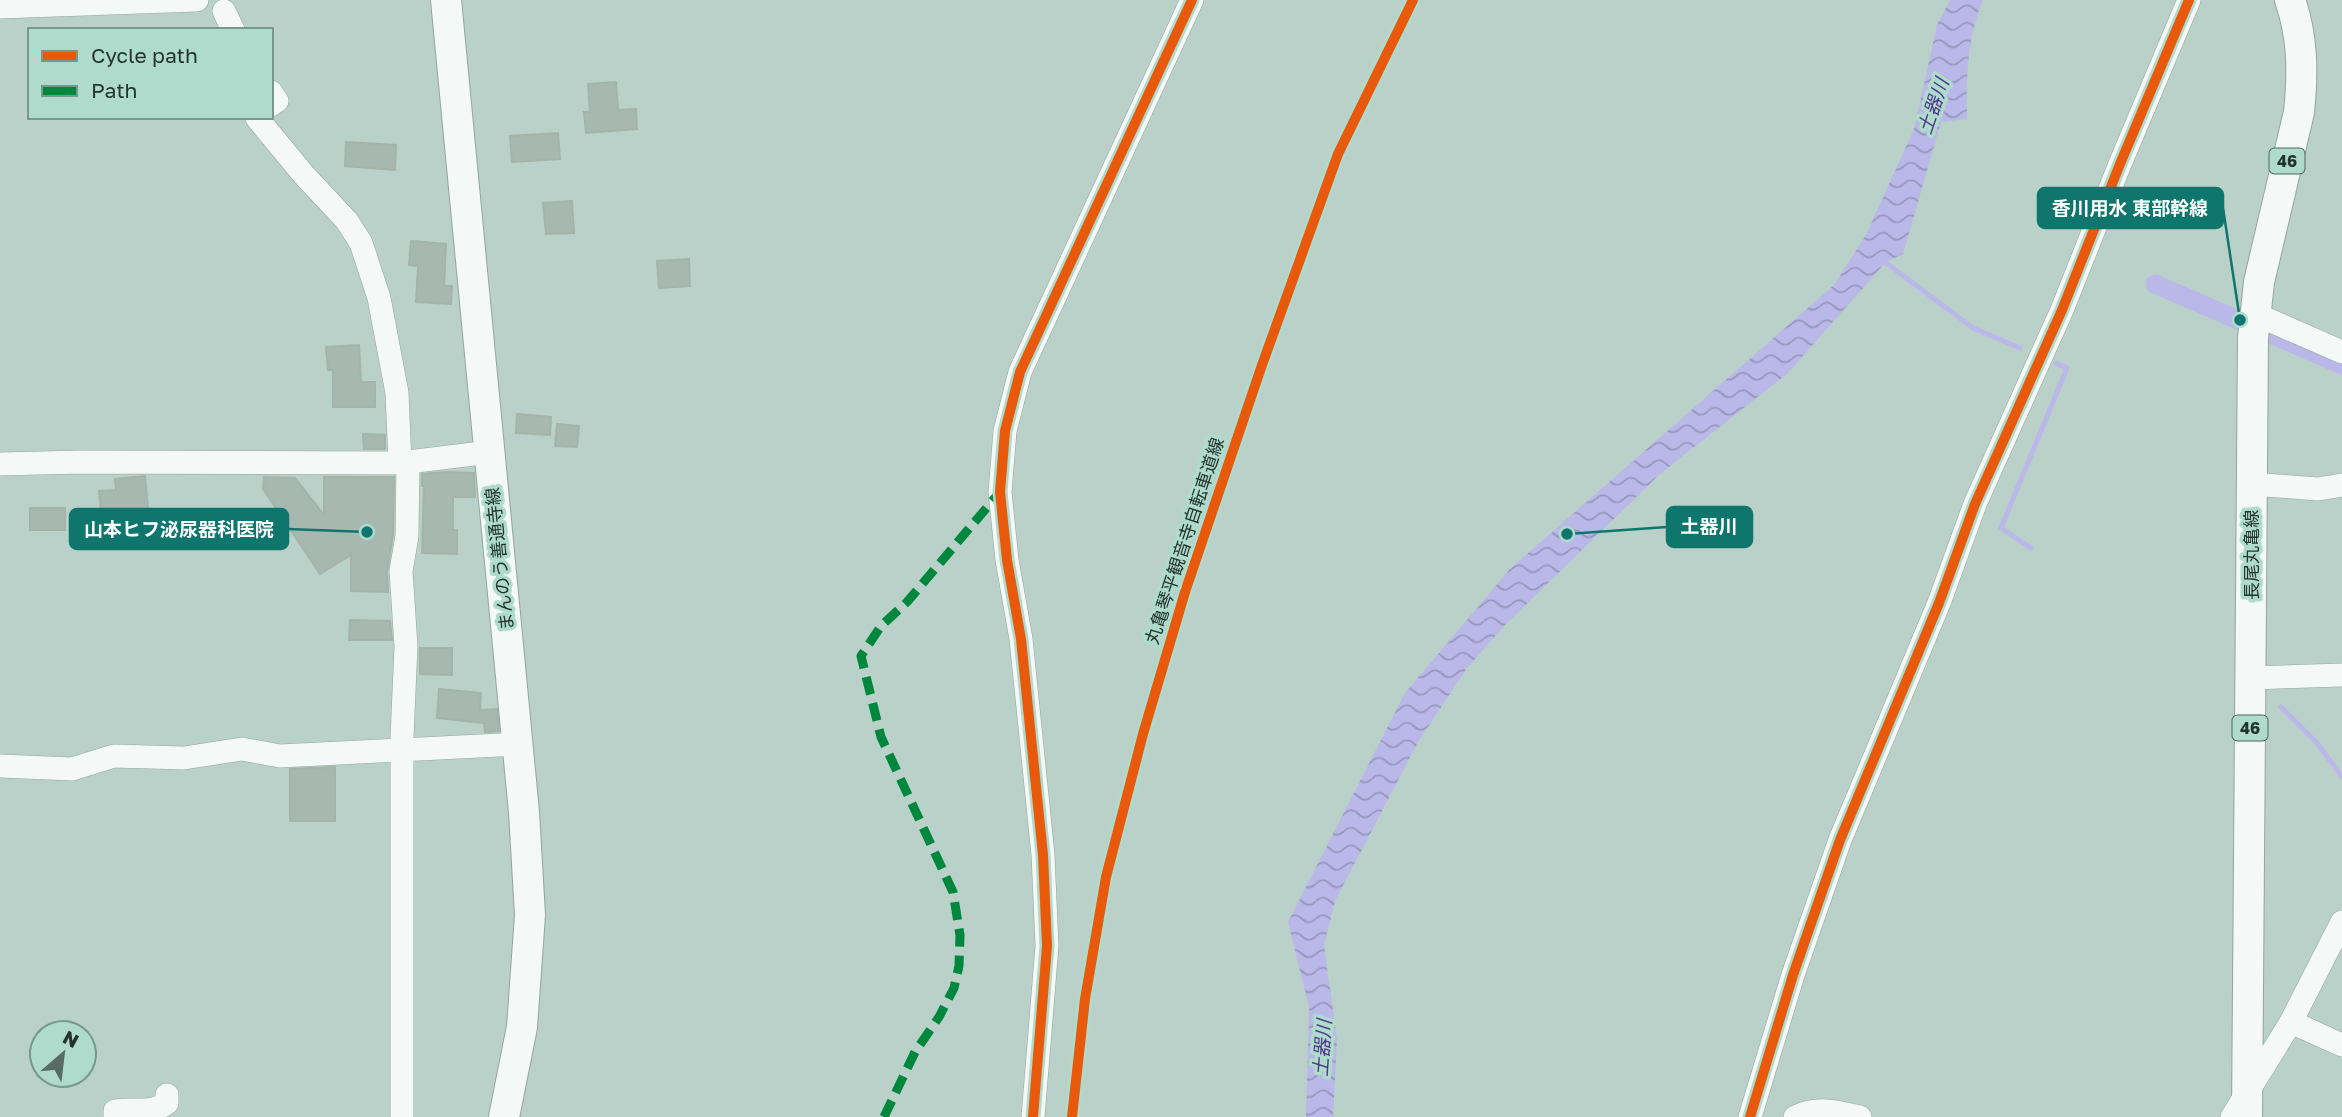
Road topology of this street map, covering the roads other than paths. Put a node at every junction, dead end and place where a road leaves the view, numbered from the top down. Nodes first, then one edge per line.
1 (197, 0) edge
2 (446, 0) edge
3 (1192, 0) edge
4 (2189, 0) edge
5 (2290, 0) edge
6 (0, 7) edge
7 (258, 119) edge
8 (2254, 324) junction
9 (2342, 352) edge
10 (490, 452) junction
11 (404, 463) junction
12 (0, 464) edge
13 (2252, 484) junction
14 (2342, 485) edge
15 (2342, 675) edge
16 (2251, 678) junction
17 (518, 744) junction
18 (402, 750) junction
19 (0, 766) edge
20 (2342, 922) edge
21 (2291, 1022) junction
22 (2342, 1045) edge
23 (167, 1095) dead end
24 (2247, 1104) edge
25 (115, 1117) edge
26 (402, 1117) edge
27 (504, 1117) edge
28 (1033, 1117) edge
29 (1750, 1117) edge
30 (1795, 1117) edge
31 (1860, 1117) edge
32 (2232, 1117) edge

1 - 6 street
2 - 10 main road, まんのう善通寺線
3 - 28 street
4 - 29 street
5 - 8 main road, 長尾丸亀線 / 46
7 - 11 street
8 - 9 street
8 - 13 main road, 長尾丸亀線 / 46
10 - 11 street
10 - 17 main road, まんのう善通寺線
11 - 12 street
11 - 18 street
13 - 14 street
13 - 16 main road, 長尾丸亀線 / 46
15 - 16 street
16 - 24 main road, 長尾丸亀線 / 46
17 - 18 street
17 - 27 main road, まんのう善通寺線
18 - 19 street
18 - 26 street
20 - 21 street
21 - 22 street
21 - 24 street
23 - 25 street
24 - 32 street
30 - 31 street

